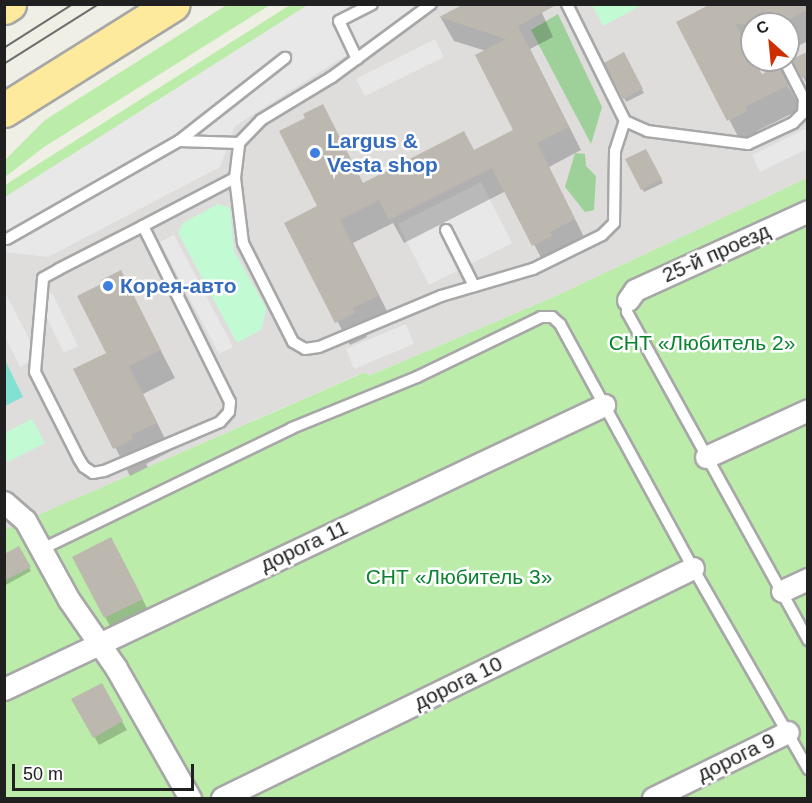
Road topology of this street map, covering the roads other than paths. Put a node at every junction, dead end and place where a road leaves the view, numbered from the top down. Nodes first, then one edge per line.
1 (9, 4) edge
2 (173, 4) edge
3 (372, 4) edge
4 (431, 4) edge
5 (567, 4) edge
6 (4, 7) edge
7 (285, 58) dead end
8 (357, 58) junction
9 (790, 72) edge
10 (4, 110) edge
11 (625, 121) junction
12 (179, 141) junction
13 (239, 143) junction
14 (235, 178) junction
15 (807, 211) edge
16 (143, 225) junction
17 (446, 230) dead end
18 (8, 239) dead end
19 (474, 286) junction
20 (628, 300) joint
21 (604, 405) junction
22 (807, 410) edge
23 (706, 457) junction
24 (4, 502) edge
25 (40, 550) junction
26 (693, 568) junction
27 (807, 579) edge
28 (782, 591) junction
29 (807, 640) edge
30 (98, 643) junction
31 (4, 689) edge
32 (788, 732) junction
33 (807, 769) edge
34 (190, 798) edge
35 (222, 798) edge
36 (653, 798) edge

1 - 6 main road
2 - 10 main road
3 - 8 lane
4 - 8 lane
5 - 11 lane
7 - 12 lane
8 - 13 lane
9 - 11 lane
11 - 19 lane
12 - 13 lane
12 - 18 lane
13 - 14 lane
14 - 16 lane
14 - 19 lane
15 - 20 street, 25-й проезд
16 - 16 lane
17 - 19 lane
20 - 23 lane
21 - 25 lane
21 - 26 lane
21 - 30 street, дорога 11
22 - 23 street
23 - 28 lane
24 - 25 street
25 - 30 street
26 - 32 lane
26 - 35 street, дорога 10
27 - 28 street
28 - 29 lane
30 - 31 street, дорога 11
30 - 34 street
32 - 33 lane
32 - 36 street, дорога 9

